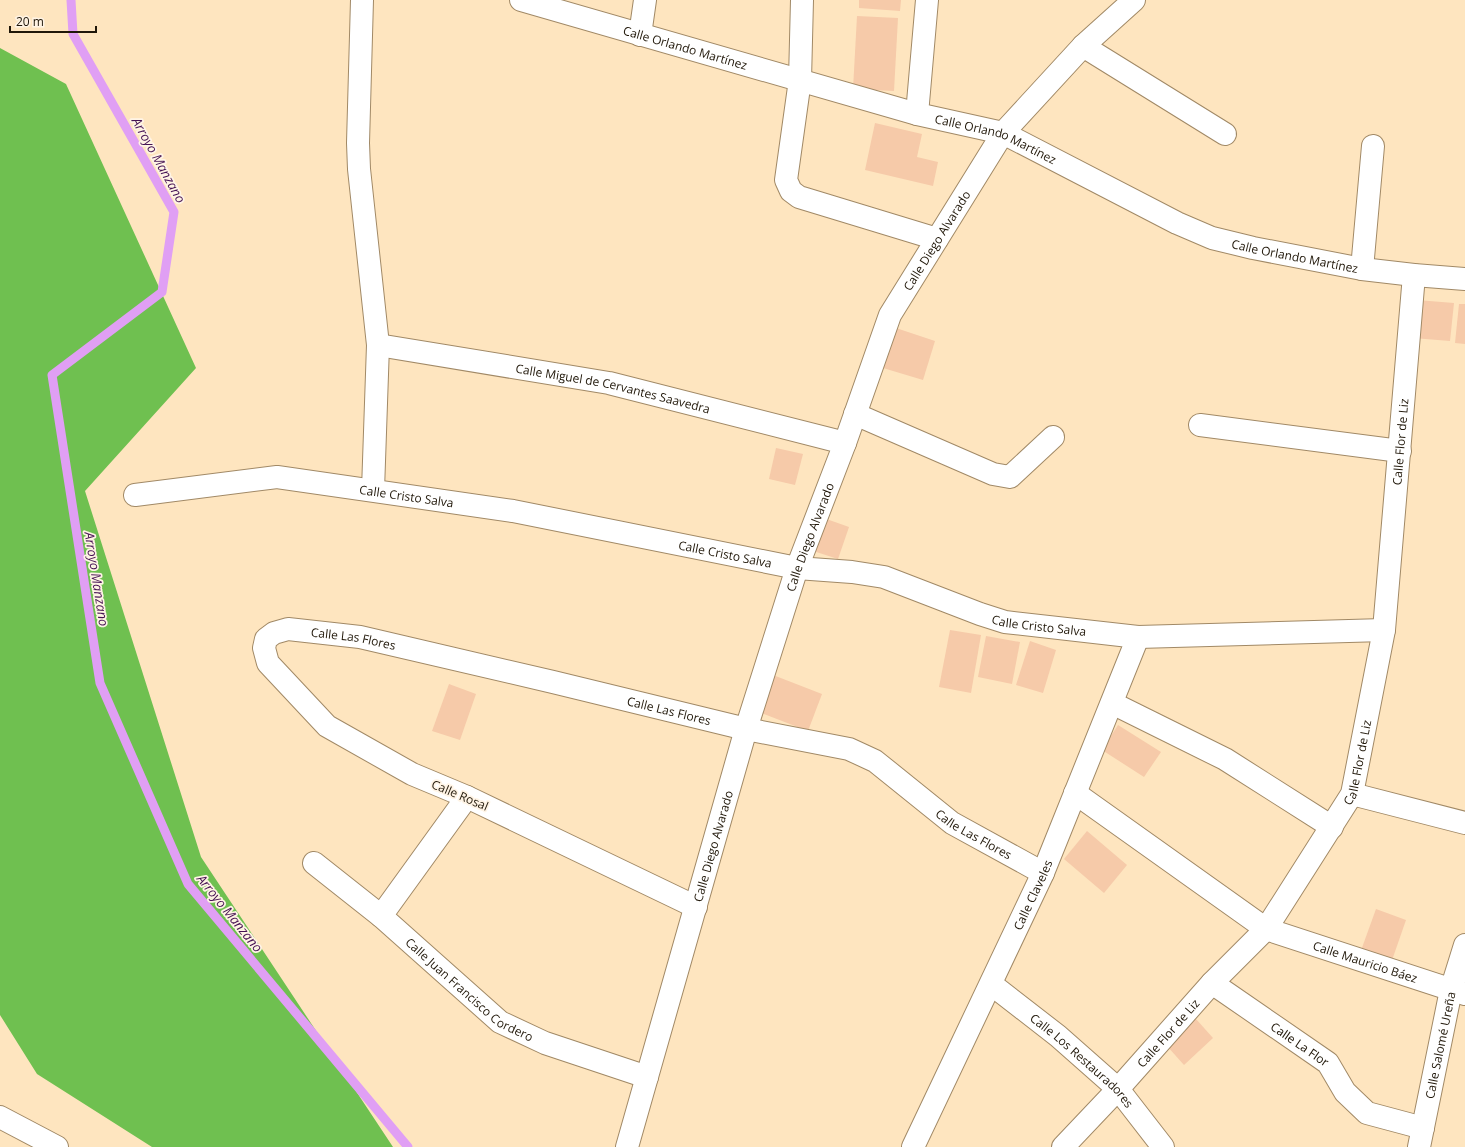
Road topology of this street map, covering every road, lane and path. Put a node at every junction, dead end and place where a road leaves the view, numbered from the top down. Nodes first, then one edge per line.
1 (362, 0) edge
2 (521, 0) edge
3 (645, 0) edge
4 (802, 0) edge
5 (926, 0) edge
6 (1134, 0) edge
7 (640, 35) junction
8 (1083, 46) junction
9 (800, 80) junction
10 (917, 114) junction
11 (1003, 133) junction
12 (1225, 134) dead end
13 (1373, 146) dead end
14 (937, 239) junction
15 (1362, 269) junction
16 (1414, 275) junction
17 (1465, 279) edge
18 (378, 345) junction
19 (855, 414) junction
20 (1200, 425) dead end
21 (1053, 437) dead end
22 (845, 443) junction
23 (1400, 451) junction
24 (373, 490) junction
25 (135, 496) dead end
26 (797, 568) junction
27 (1384, 630) junction
28 (1138, 637) junction
29 (266, 639) joint
30 (1112, 703) junction
31 (746, 729) junction
32 (1075, 793) junction
33 (1352, 794) junction
34 (467, 797) junction
35 (1465, 823) edge
36 (1332, 827) junction
37 (314, 863) dead end
38 (1043, 873) junction
39 (696, 906) junction
40 (381, 916) junction
41 (1266, 929) junction
42 (1465, 945) edge
43 (1212, 983) junction
44 (990, 984) junction
45 (1458, 992) edge
46 (647, 1077) junction
47 (1118, 1090) junction
48 (0, 1117) edge
49 (1421, 1138) edge
50 (57, 1147) edge
51 (627, 1147) edge
52 (913, 1147) edge
53 (1063, 1147) edge
54 (1163, 1147) edge

1 - 18 street
2 - 7 street, Calle Orlando Martínez
3 - 7 street
4 - 9 street
5 - 10 street
6 - 8 street, Calle Diego Alvarado
7 - 9 street, Calle Orlando Martínez
8 - 11 street, Calle Diego Alvarado
8 - 12 street
9 - 10 street, Calle Orlando Martínez
9 - 14 street
10 - 11 street, Calle Orlando Martínez
11 - 14 street, Calle Diego Alvarado
11 - 15 street, Calle Orlando Martínez
13 - 15 street
14 - 19 street, Calle Diego Alvarado
15 - 16 street, Calle Orlando Martínez
16 - 17 street, Calle Orlando Martínez
16 - 23 street, Calle Flor de Liz
18 - 22 street, Calle Miguel de Cervantes Saavedra
18 - 24 street
19 - 21 street
19 - 22 street, Calle Diego Alvarado
20 - 23 street
22 - 26 street, Calle Diego Alvarado
23 - 27 street, Calle Flor de Liz
24 - 25 street, Calle Cristo Salva
24 - 26 street, Calle Cristo Salva
26 - 28 street, Calle Cristo Salva
26 - 31 street, Calle Diego Alvarado
27 - 28 street, Calle Cristo Salva
27 - 33 street, Calle Flor de Liz
28 - 30 street, Calle Claveles
29 - 31 street, Calle Las Flores
29 - 34 street, Calle Rosal
30 - 32 street, Calle Claveles
30 - 36 street
31 - 38 street, Calle Las Flores
31 - 39 street, Calle Diego Alvarado
32 - 38 street, Calle Claveles
32 - 41 street, Calle Mauricio Báez
33 - 35 street
33 - 36 street, Calle Flor de Liz
34 - 39 street, Calle Rosal
34 - 40 street
36 - 41 street, Calle Flor de Liz
37 - 40 street, Calle Juan Francisco Cordero
38 - 44 street, Calle Claveles
39 - 46 street, Calle Diego Alvarado
40 - 46 street, Calle Juan Francisco Cordero
41 - 43 street, Calle Flor de Liz
41 - 45 street, Calle Mauricio Báez
42 - 45 street, Calle Salomé Ureña
43 - 47 street, Calle Flor de Liz
43 - 49 street, Calle La Flor
44 - 47 street, Calle Los Restauradores
44 - 52 street, Calle Claveles
45 - 49 street, Calle Salomé Ureña
46 - 51 street, Calle Diego Alvarado
47 - 53 street, Calle Flor de Liz
47 - 54 street, Calle Los Restauradores
48 - 50 street

